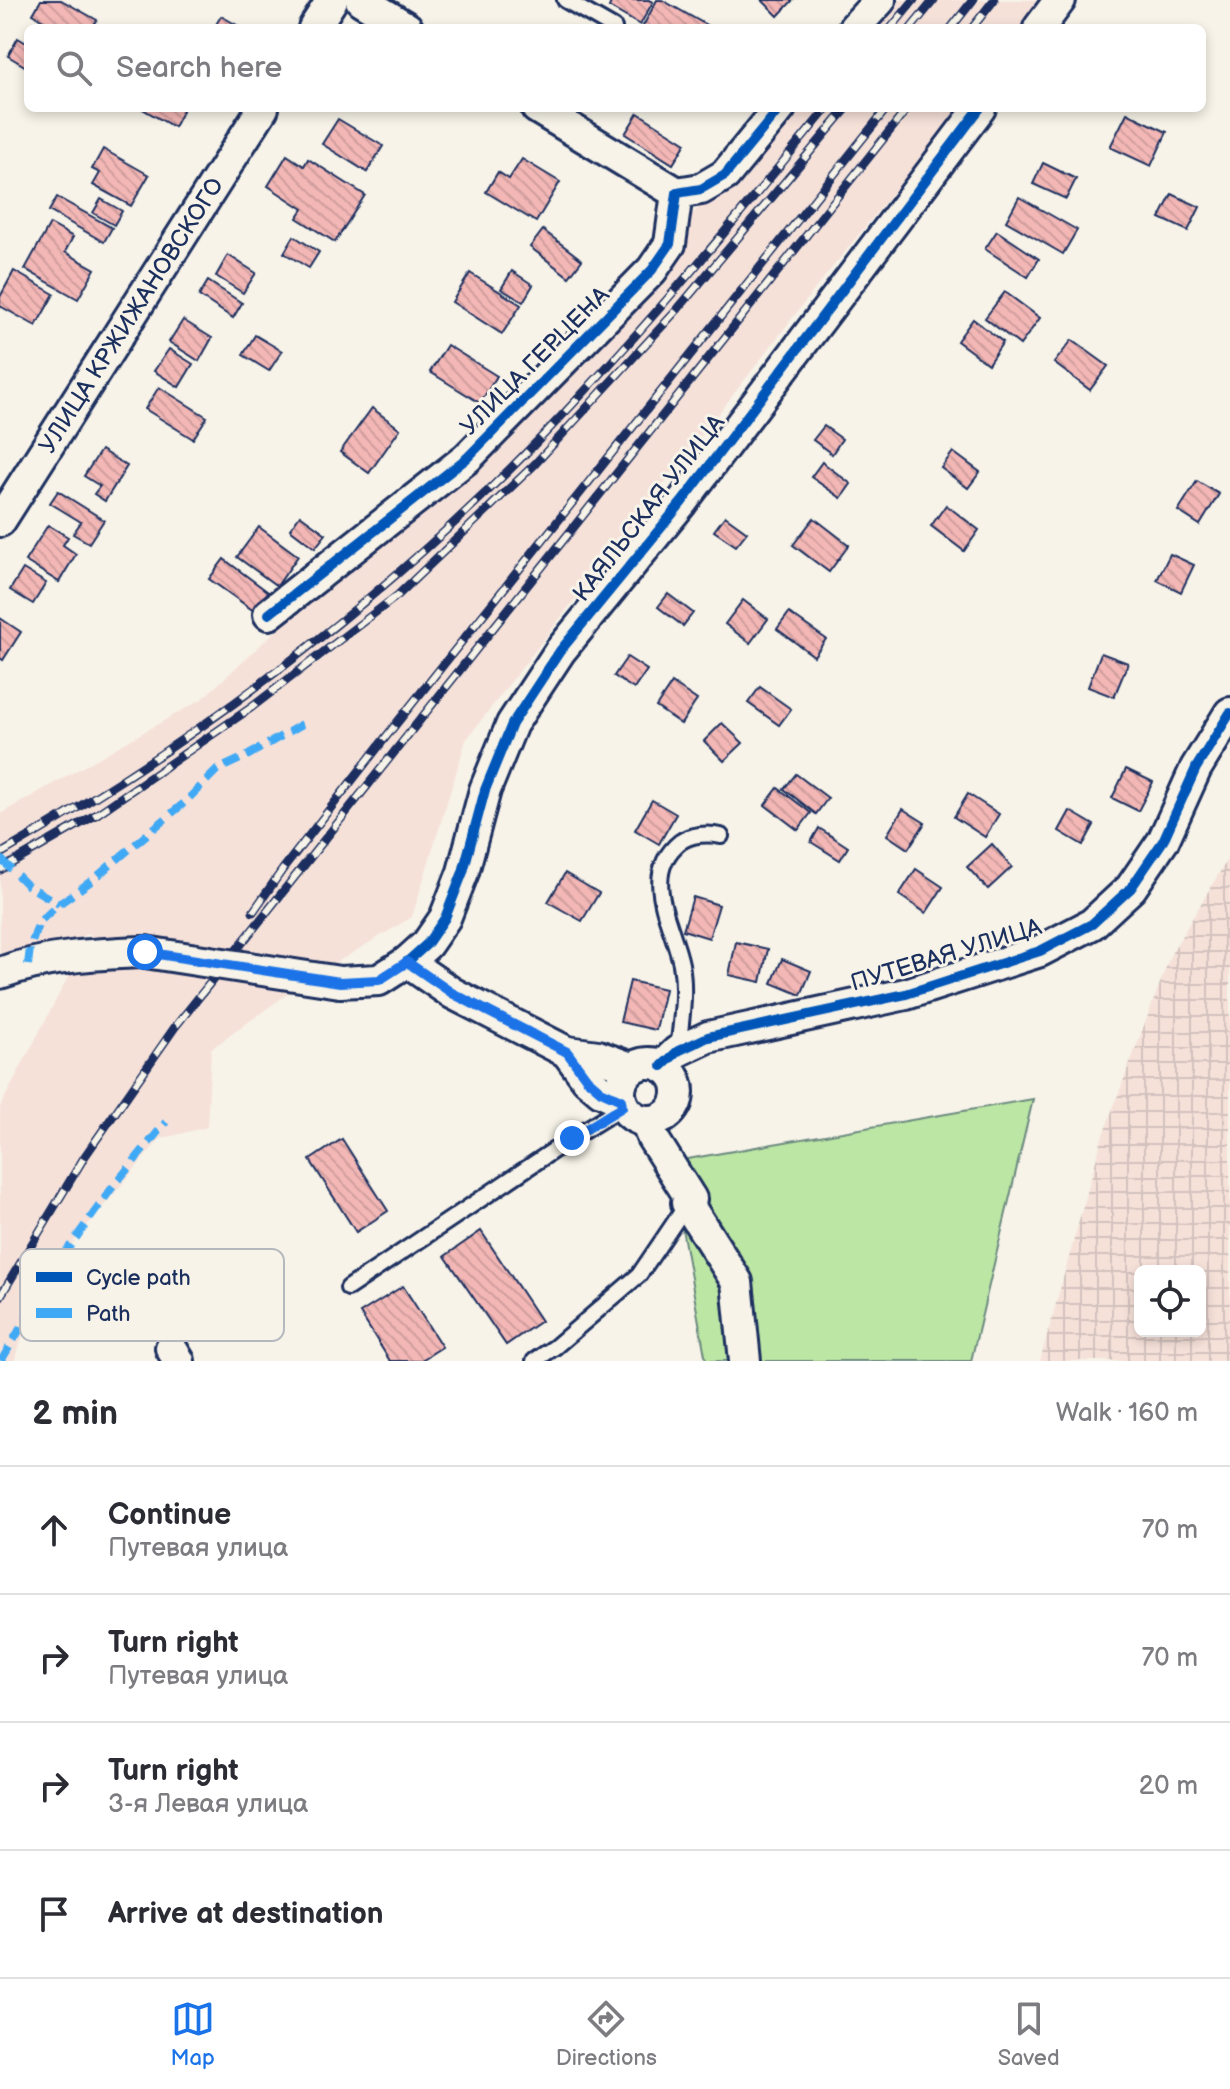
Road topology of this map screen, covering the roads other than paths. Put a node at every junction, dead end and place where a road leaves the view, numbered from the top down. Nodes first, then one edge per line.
1 (332, 0) edge
2 (361, 0) edge
3 (565, 0) edge
4 (880, 0) edge
5 (1060, 0) edge
6 (317, 24) edge
7 (400, 24) edge
8 (607, 24) edge
9 (858, 24) edge
10 (1042, 24) edge
11 (260, 112) edge
12 (544, 112) edge
13 (977, 112) edge
14 (771, 113) edge
15 (677, 193) junction
16 (0, 521) edge
17 (269, 614) dead end
18 (1230, 713) edge
19 (721, 836) dead end
20 (407, 962) junction
21 (0, 973) edge
22 (567, 1052) junction
23 (670, 1059) junction
24 (631, 1068) junction
25 (630, 1110) junction
26 (687, 1203) junction
27 (348, 1288) dead end
28 (534, 1361) edge
29 (745, 1361) edge

1 - 6 street
2 - 7 street
3 - 8 lane
4 - 9 street
5 - 10 street
11 - 16 street, УЛИЦА КРЖИЖАНОВСКОГО
12 - 15 street
13 - 20 street, КАЯЛЬСКАЯ УЛИЦА
14 - 15 street
15 - 17 street, УЛИЦА ГЕРЦЕНА
18 - 23 street, ПУТЕВАЯ УЛИЦА
19 - 23 lane
20 - 21 street, bridge
20 - 22 street, ПУТЕВАЯ УЛИЦА
22 - 24 street, ПУТЕВАЯ УЛИЦА
22 - 25 street, ПУТЕВАЯ УЛИЦА
23 - 24 street, ПУТЕВАЯ УЛИЦА
23 - 25 street
24 - 25 street
25 - 26 street
25 - 27 lane
26 - 28 lane
26 - 29 street

